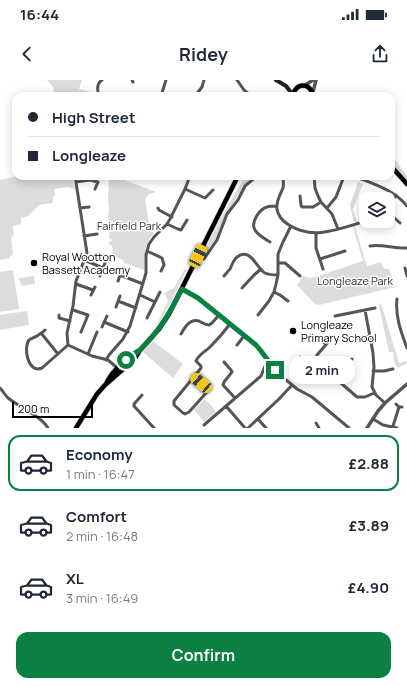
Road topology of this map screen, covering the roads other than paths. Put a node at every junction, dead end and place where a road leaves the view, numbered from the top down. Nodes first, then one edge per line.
1 (102, 80) edge
2 (166, 80) edge
3 (200, 80) edge
4 (237, 80) edge
5 (276, 80) edge
6 (313, 80) edge
7 (316, 80) edge
8 (204, 81) edge
9 (286, 86) junction
10 (304, 86) junction
11 (298, 87) junction
12 (98, 92) edge
13 (162, 92) edge
14 (198, 92) edge
15 (246, 92) edge
16 (290, 92) edge
17 (294, 92) edge
18 (311, 92) edge
19 (314, 92) edge
20 (395, 170) edge
21 (188, 180) edge
22 (236, 180) edge
23 (252, 180) edge
24 (283, 180) edge
25 (315, 180) edge
26 (343, 180) dead end
27 (364, 180) edge
28 (76, 182) joint
29 (407, 184) edge
30 (95, 189) dead end
31 (185, 189) junction
32 (212, 190) dead end
33 (396, 195) joint
34 (300, 196) dead end
35 (321, 202) junction
36 (277, 206) junction
37 (407, 206) edge
38 (89, 207) dead end
39 (80, 208) junction
40 (158, 208) dead end
41 (327, 208) junction
42 (172, 217) junction
43 (395, 218) edge
44 (187, 220) dead end
45 (359, 223) edge
46 (400, 223) dead end
47 (167, 224) junction
48 (291, 226) junction
49 (338, 229) junction
50 (97, 234) dead end
51 (316, 234) junction
52 (84, 236) junction
53 (270, 242) dead end
54 (370, 246) dead end
55 (407, 248) edge
56 (345, 250) dead end
57 (147, 251) junction
58 (204, 259) dead end
59 (320, 259) junction
60 (84, 260) junction
61 (105, 263) dead end
62 (278, 263) junction
63 (103, 268) junction
64 (405, 268) dead end
65 (261, 269) junction
66 (323, 269) dead end
67 (122, 270) dead end
68 (161, 271) dead end
69 (120, 275) junction
70 (278, 275) junction
71 (100, 276) dead end
72 (224, 276) dead end
73 (300, 276) dead end
74 (407, 276) edge
75 (118, 281) dead end
76 (76, 284) junction
77 (143, 284) junction
78 (242, 288) dead end
79 (182, 289) junction
80 (160, 292) dead end
81 (274, 292) junction
82 (91, 295) dead end
83 (140, 295) junction
84 (120, 296) dead end
85 (397, 299) dead end
86 (118, 301) junction
87 (155, 302) junction
88 (288, 302) dead end
89 (116, 307) dead end
90 (136, 308) junction
91 (375, 308) dead end
92 (72, 310) junction
93 (365, 310) junction
94 (59, 315) dead end
95 (219, 315) junction
96 (258, 315) dead end
97 (107, 316) dead end
98 (335, 316) dead end
99 (147, 318) dead end
100 (70, 321) junction
101 (104, 322) junction
102 (230, 324) junction
103 (102, 327) dead end
104 (45, 330) dead end
105 (81, 332) dead end
106 (98, 332) dead end
107 (128, 332) junction
108 (41, 333) junction
109 (181, 334) dead end
110 (311, 335) dead end
111 (407, 335) edge
112 (244, 336) junction
113 (370, 336) junction
114 (403, 337) junction
115 (355, 339) dead end
116 (330, 340) dead end
117 (326, 344) junction
118 (68, 345) junction
119 (237, 345) dead end
120 (407, 348) edge
121 (58, 354) junction
122 (88, 354) junction
123 (300, 357) dead end
124 (352, 359) dead end
125 (106, 360) junction
126 (224, 362) dead end
127 (270, 363) junction
128 (316, 363) junction
129 (393, 369) dead end
130 (120, 370) junction
131 (374, 371) junction
132 (194, 377) junction
133 (334, 377) junction
134 (292, 385) junction
135 (407, 385) edge
136 (0, 388) edge
137 (374, 393) junction
138 (142, 395) dead end
139 (235, 398) junction
140 (385, 403) junction
141 (226, 406) junction
142 (399, 406) dead end
143 (258, 419) junction
144 (373, 419) junction
145 (316, 423) dead end
146 (204, 425) dead end
147 (393, 426) junction
148 (48, 428) edge
149 (76, 428) edge
150 (154, 428) edge
151 (247, 428) edge
152 (266, 428) edge
153 (318, 428) edge
154 (349, 428) edge
155 (367, 428) edge
156 (397, 428) edge

1 - 12 street
2 - 13 street
3 - 8 street
4 - 15 street
5 - 9 main road
6 - 10 street
7 - 19 street
8 - 14 street
9 - 11 main road
9 - 16 main road
10 - 11 main road
10 - 18 main road
11 - 17 main road
20 - 29 main road
21 - 31 street
22 - 79 main road
23 - 58 street
24 - 36 street
25 - 35 street
26 - 41 street
27 - 33 street
28 - 30 street
28 - 39 street
31 - 32 street
31 - 42 street
33 - 37 street
34 - 35 street
35 - 41 street
36 - 48 street
36 - 53 street
38 - 39 street
39 - 52 street
40 - 42 street
41 - 49 street
42 - 47 street
43 - 46 street
44 - 47 street
45 - 49 street
47 - 57 street
48 - 51 street
48 - 62 street
49 - 51 street
50 - 52 street
51 - 59 street
52 - 60 street
54 - 55 street
56 - 59 street
57 - 68 street
57 - 77 street
59 - 66 street
60 - 63 street
60 - 76 street
61 - 63 street
62 - 70 street
62 - 73 street
63 - 71 street
64 - 74 street
65 - 70 street
65 - 72 street
65 - 78 street
67 - 69 street
69 - 75 street
69 - 77 street
70 - 81 street
76 - 82 street
76 - 92 street
77 - 83 street
79 - 95 street
79 - 130 main road
80 - 87 street
81 - 88 street
81 - 96 street
83 - 87 street
83 - 90 street
84 - 86 street
85 - 114 street
86 - 89 street
86 - 90 street
87 - 99 street
90 - 107 street
91 - 93 street
92 - 100 street
92 - 105 street
93 - 98 street
93 - 113 street
94 - 100 street
95 - 102 street
95 - 109 street
97 - 101 street
100 - 118 street
101 - 103 street
101 - 107 street
102 - 112 street
102 - 132 street
104 - 108 street
106 - 122 street
107 - 125 street
108 - 121 street
108 - 121 street
110 - 117 street
111 - 114 street
112 - 119 street
112 - 127 street
113 - 115 street
113 - 131 street
114 - 120 street
116 - 117 street
117 - 128 street
118 - 121 street
118 - 122 street
122 - 125 street
123 - 128 street
124 - 133 street
125 - 130 street
126 - 139 street
127 - 134 street
127 - 139 street
128 - 133 street
129 - 131 street
130 - 149 main road
131 - 137 street
132 - 132 street
133 - 137 street
134 - 143 street
134 - 154 street
135 - 140 street
136 - 148 street
137 - 140 street
138 - 150 street
139 - 141 street
140 - 144 street
141 - 146 street
141 - 151 street
142 - 147 street
143 - 151 street
143 - 152 street
144 - 147 street
144 - 155 street
145 - 153 street
147 - 156 street

